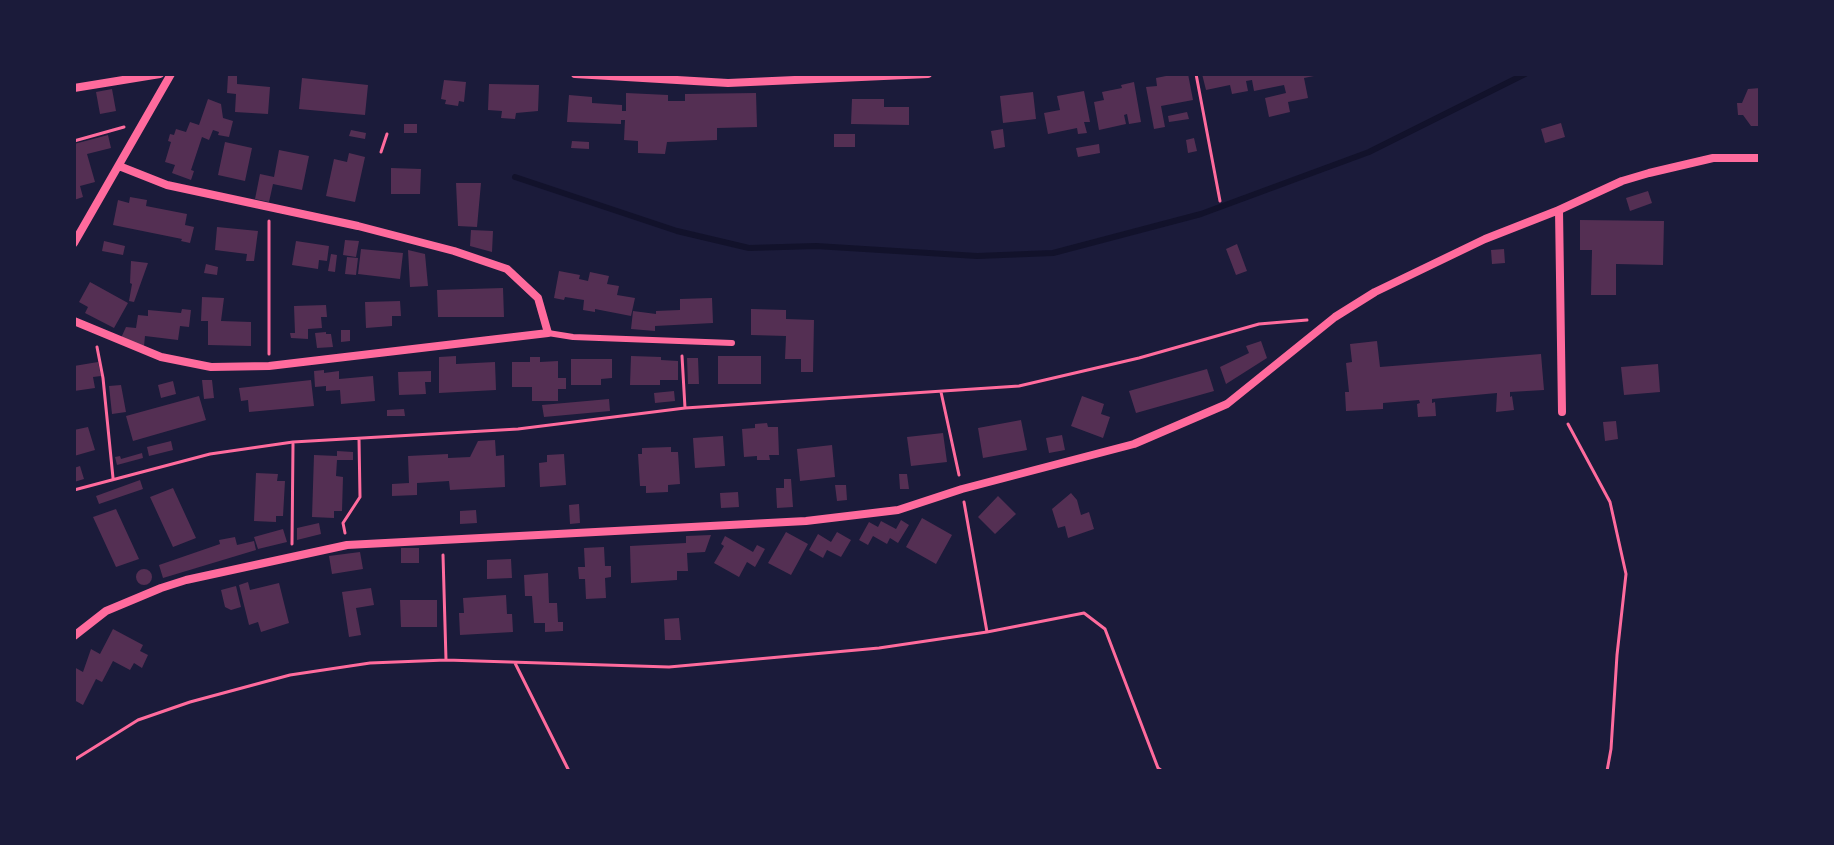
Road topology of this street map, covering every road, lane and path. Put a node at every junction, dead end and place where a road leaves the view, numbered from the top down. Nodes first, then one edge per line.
1 (160, 74) edge
2 (171, 74) edge
3 (575, 74) edge
4 (928, 74) edge
5 (1196, 74) edge
6 (74, 88) edge
7 (143, 122) junction
8 (387, 134) dead end
9 (74, 141) edge
10 (381, 152) dead end
11 (1760, 158) edge
12 (119, 166) junction
13 (1220, 201) dead end
14 (270, 207) junction
15 (1559, 210) junction
16 (74, 243) edge
17 (1335, 317) junction
18 (74, 321) edge
19 (94, 329) junction
20 (548, 333) junction
21 (681, 340) junction
22 (732, 343) dead end
23 (269, 366) junction
24 (941, 392) junction
25 (685, 408) junction
26 (1562, 412) joint
27 (359, 439) junction
28 (293, 442) junction
29 (113, 478) junction
30 (962, 489) junction
31 (74, 490) edge
32 (443, 540) junction
33 (347, 545) junction
34 (292, 556) junction
35 (987, 632) junction
36 (74, 636) edge
37 (446, 660) junction
38 (515, 662) junction
39 (74, 760) edge
40 (569, 771) edge
41 (1162, 771) edge
42 (1607, 771) edge

1 - 6 street
2 - 7 street
3 - 4 street
5 - 13 path
7 - 9 path
7 - 12 street
8 - 10 path
11 - 15 street
12 - 14 street
12 - 16 street
14 - 20 street
14 - 23 path
15 - 17 street
15 - 26 street
17 - 24 path
17 - 30 street
18 - 19 street
19 - 23 street
19 - 29 path
20 - 21 lane
20 - 23 street
21 - 22 lane
21 - 25 path
24 - 25 path
24 - 30 path
25 - 27 path
26 - 42 path
27 - 28 path
27 - 33 path
28 - 29 path
28 - 34 path
29 - 31 path
30 - 32 street
30 - 35 path
32 - 33 street
32 - 37 path
33 - 34 street
34 - 36 street
35 - 38 path
35 - 41 path
37 - 38 path
37 - 39 path
38 - 40 path

